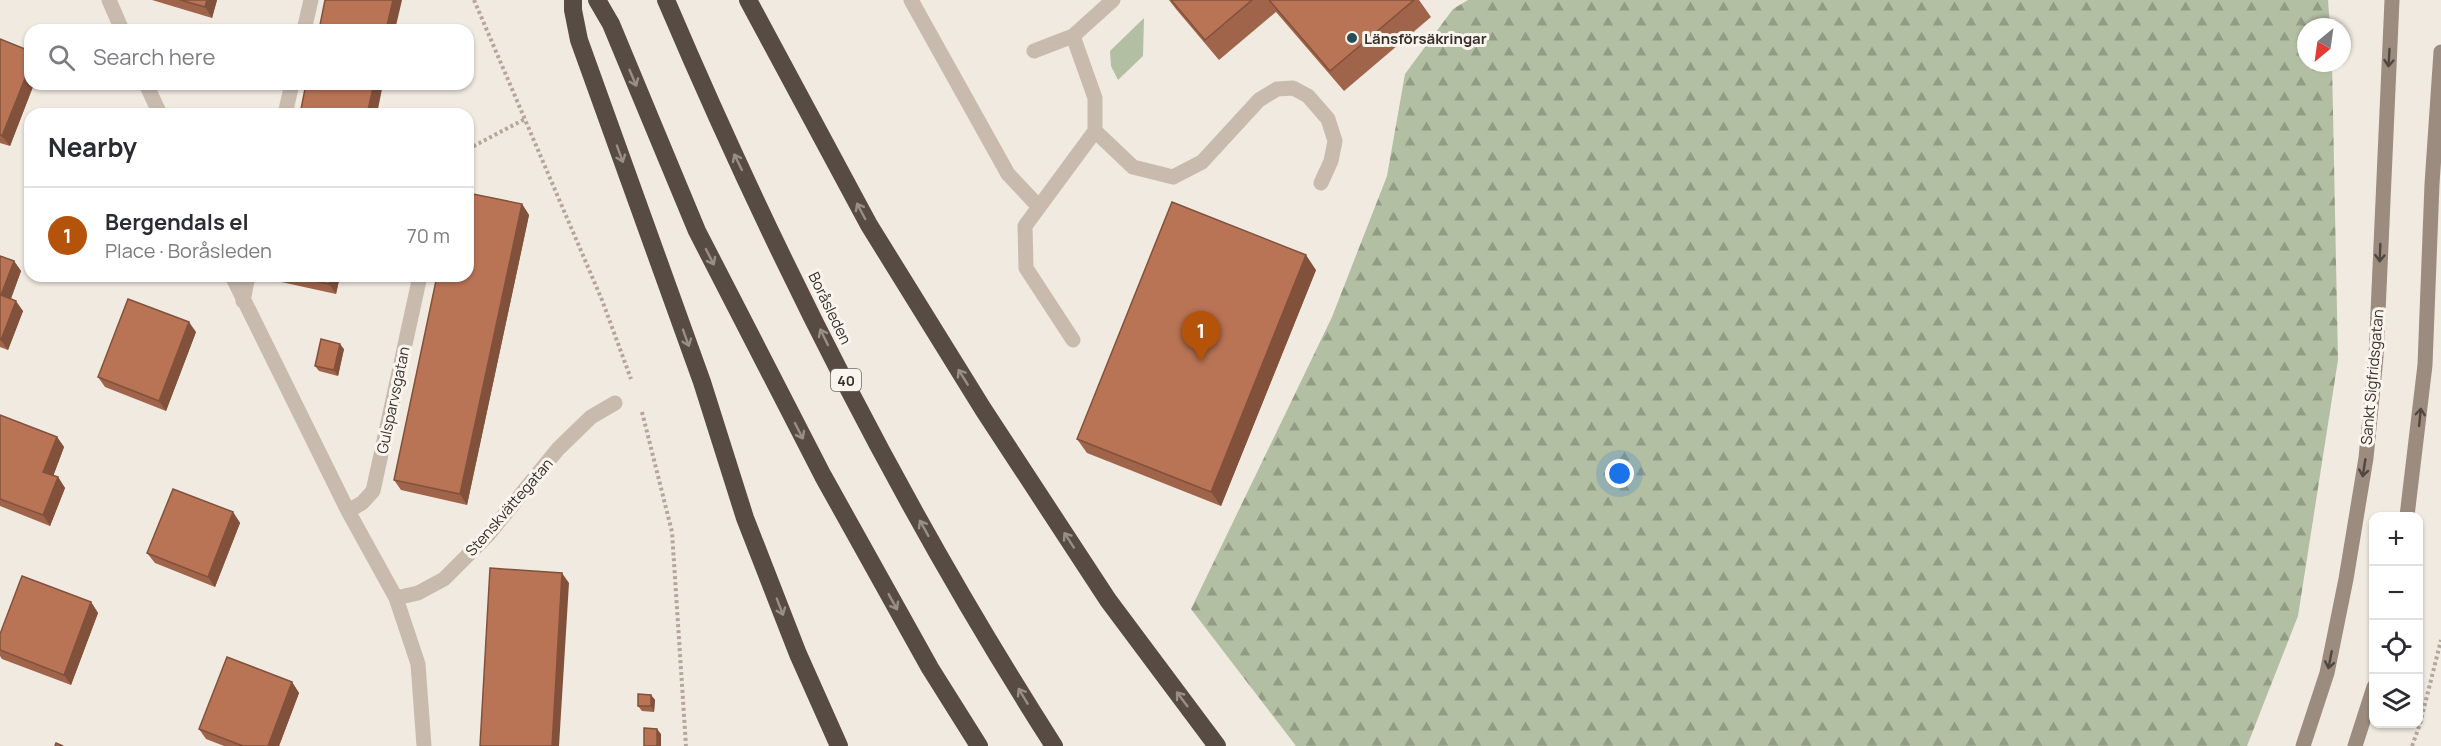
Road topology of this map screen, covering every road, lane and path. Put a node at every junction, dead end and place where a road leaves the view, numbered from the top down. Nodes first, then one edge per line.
1 (109, 0) edge
2 (311, 0) edge
3 (474, 0) edge
4 (573, 0) edge
5 (597, 0) edge
6 (666, 0) edge
7 (748, 0) edge
8 (911, 0) edge
9 (1113, 0) edge
10 (2392, 0) edge
11 (119, 24) edge
12 (305, 24) edge
13 (1073, 36) junction
14 (1034, 51) dead end
15 (2441, 52) edge
16 (149, 90) edge
17 (291, 90) edge
18 (157, 108) edge
19 (286, 108) edge
20 (525, 119) junction
21 (1095, 131) junction
22 (474, 146) edge
23 (1321, 183) dead end
24 (1039, 207) junction
25 (235, 282) edge
26 (248, 282) edge
27 (419, 282) edge
28 (243, 301) junction
29 (1073, 340) dead end
30 (632, 382) dead end
31 (615, 403) dead end
32 (639, 404) dead end
33 (348, 511) junction
34 (2407, 512) edge
35 (396, 598) junction
36 (2441, 640) edge
37 (2369, 700) edge
38 (424, 746) edge
39 (686, 746) edge
40 (840, 746) edge
41 (979, 746) edge
42 (1054, 746) edge
43 (1218, 746) edge
44 (2303, 746) edge
45 (2355, 746) edge
46 (2412, 746) edge

1 - 11 street
2 - 12 street
3 - 20 path
4 -> 40 highway
5 -> 41 highway
42 -> 6 highway, Boråsleden / 40
43 -> 7 highway
8 - 24 street
9 - 13 street
10 -> 44 main road, Sankt Sigfridsgatan
13 - 14 street
13 - 21 street
34 -> 15 main road
16 - 18 street
17 - 19 street
20 - 22 path
20 - 30 path
21 - 23 street
21 - 24 street
24 - 29 street
25 - 28 street
26 - 28 street
27 - 33 street, Gulsparvsgatan
28 - 33 street
31 - 35 street, Stenskvättegatan
32 - 39 path
33 - 35 street
35 - 38 street
36 - 46 path
37 - 45 main road

